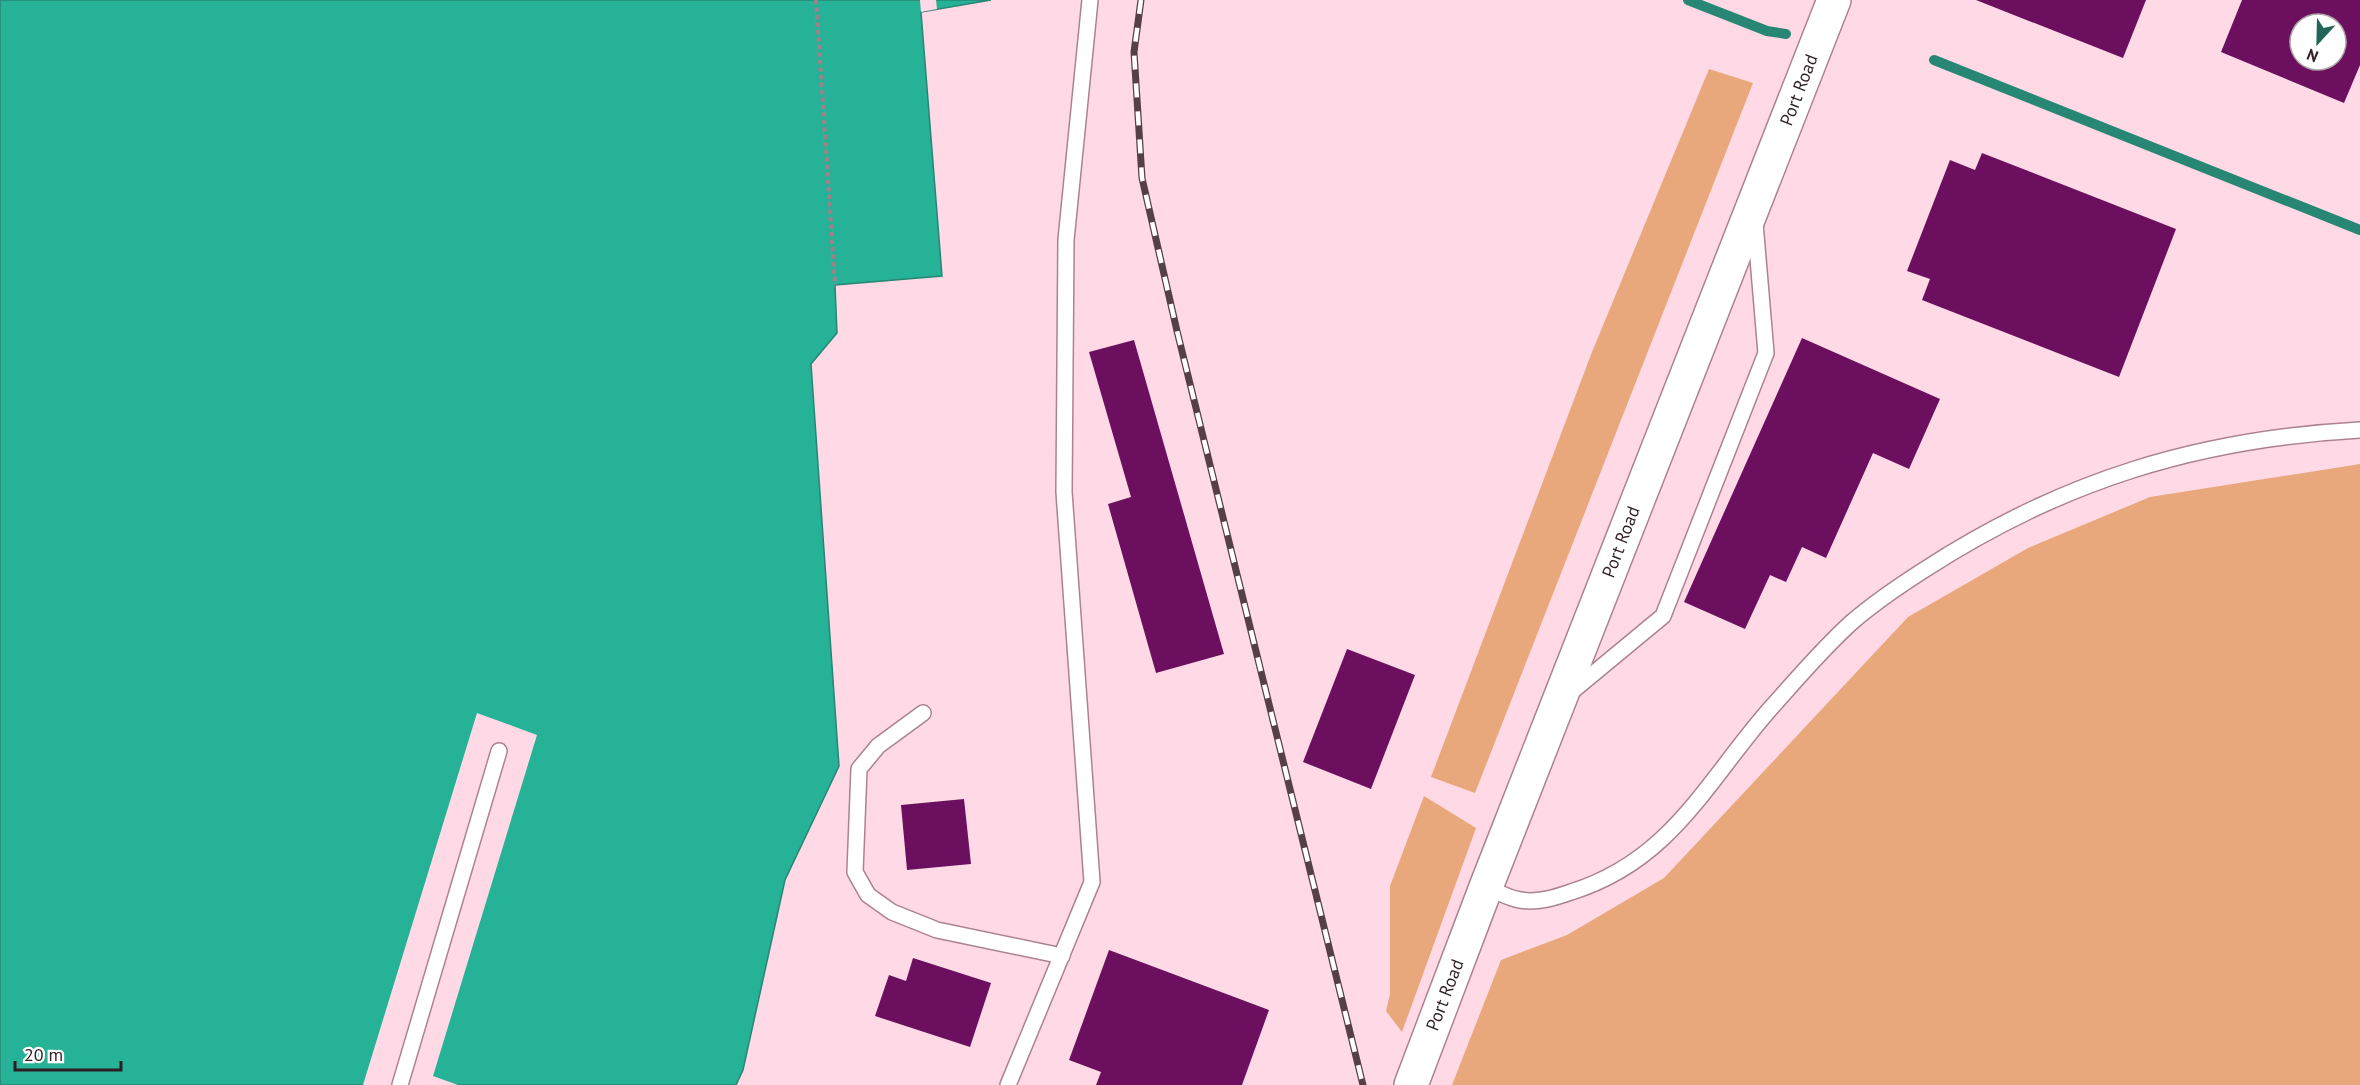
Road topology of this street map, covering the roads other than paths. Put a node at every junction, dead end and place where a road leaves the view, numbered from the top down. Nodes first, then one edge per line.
1 (1090, 0) edge
2 (1834, 0) edge
3 (1753, 205) junction
4 (2360, 430) edge
5 (1557, 704) junction
6 (923, 713) dead end
7 (499, 751) dead end
8 (1486, 887) junction
9 (1062, 956) junction
10 (400, 1085) edge
11 (1008, 1085) edge
12 (1411, 1085) edge

1 - 9 lane
2 - 3 main road, Port Road
3 - 5 main road, Port Road
3 - 5 lane
4 - 8 lane
5 - 8 main road, Port Road
6 - 9 lane
7 - 10 lane
8 - 12 main road, Port Road
9 - 11 lane

